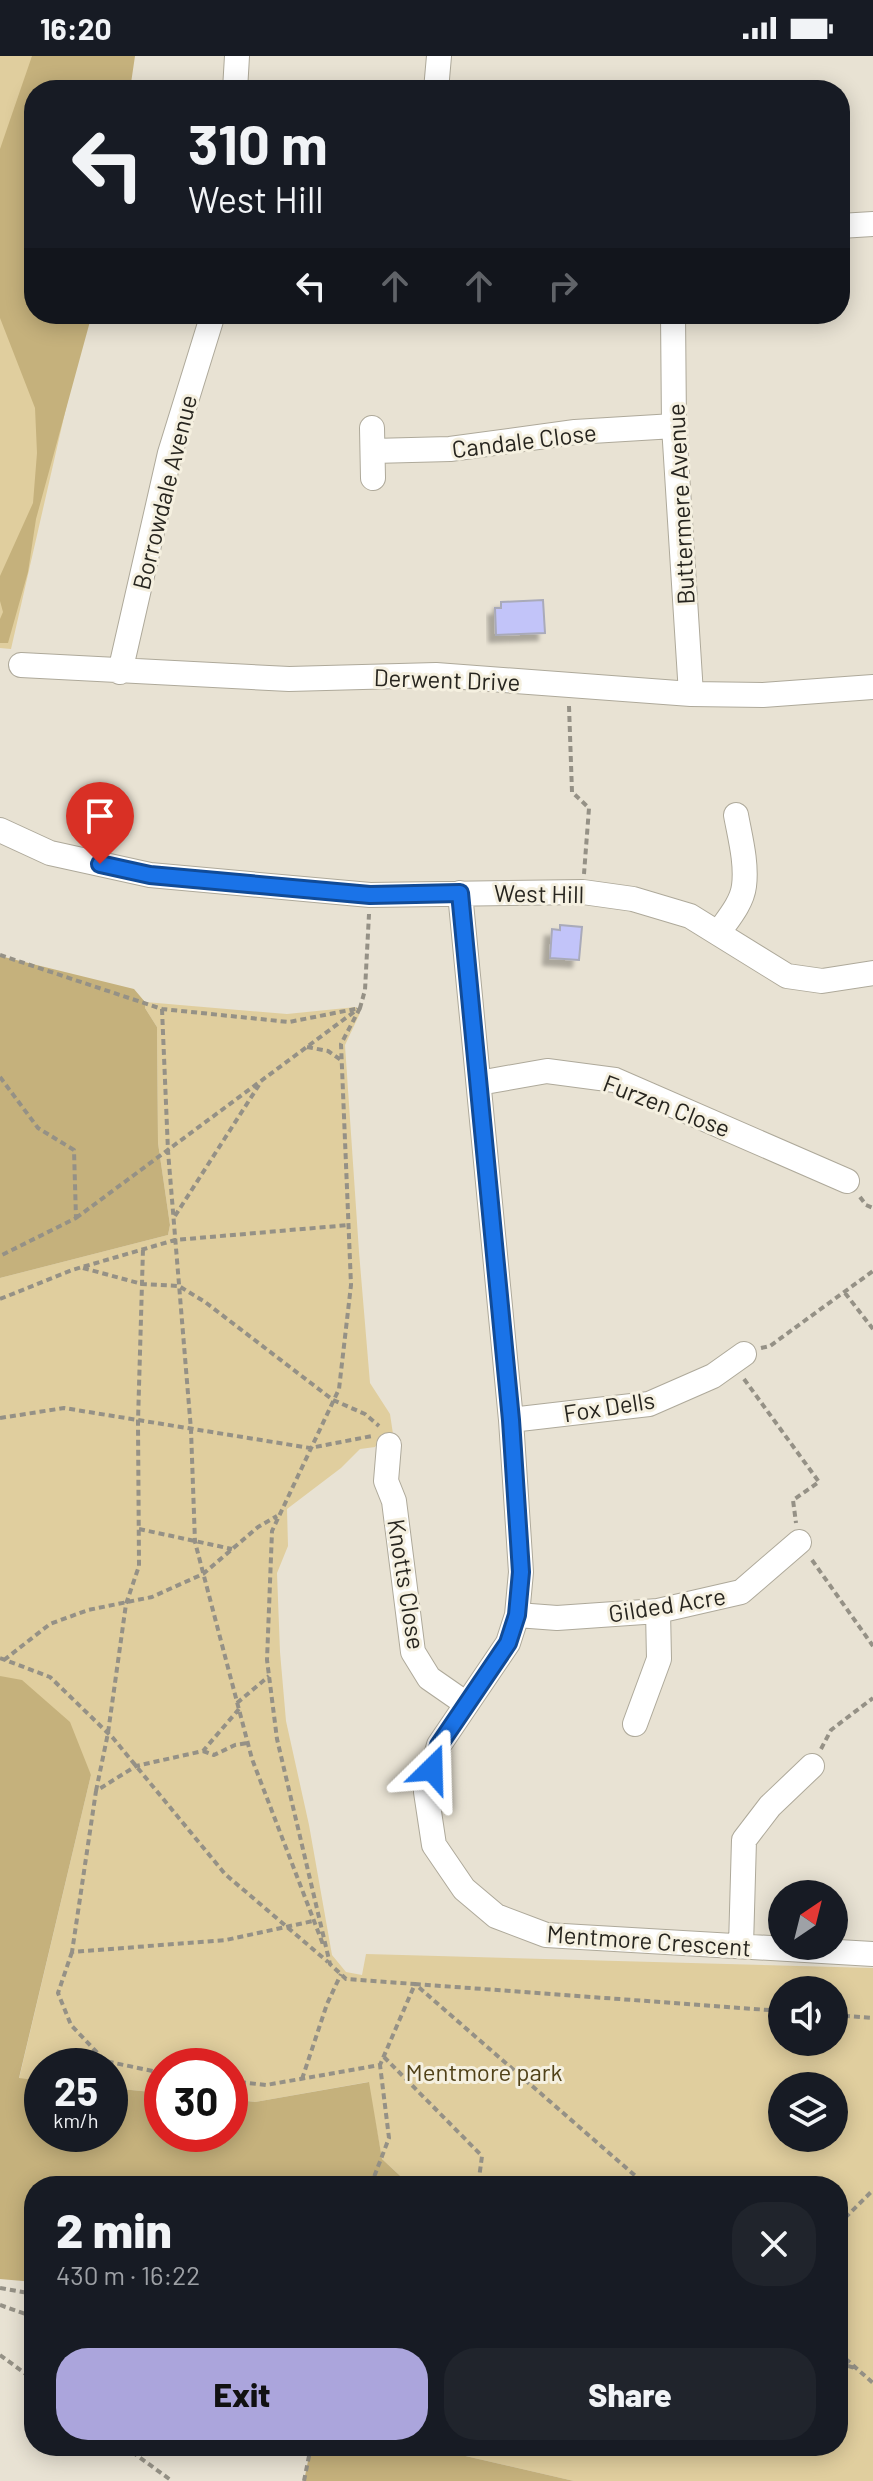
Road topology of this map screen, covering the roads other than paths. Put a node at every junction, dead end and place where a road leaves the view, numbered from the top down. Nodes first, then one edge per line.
1 (237, 56) edge
2 (439, 56) edge
3 (236, 80) edge
4 (437, 80) edge
5 (873, 224) edge
6 (850, 225) edge
7 (210, 324) edge
8 (673, 324) edge
9 (674, 426) junction
10 (373, 478) dead end
11 (21, 665) dead end
12 (120, 672) junction
13 (873, 687) edge
14 (691, 694) junction
15 (736, 815) dead end
16 (0, 830) edge
17 (460, 893) junction
18 (719, 932) junction
19 (873, 973) edge
20 (479, 1083) junction
21 (847, 1181) dead end
22 (744, 1354) road end
23 (511, 1420) junction
24 (388, 1439) road end
25 (799, 1542) road end
26 (658, 1611) junction
27 (517, 1615) junction
28 (465, 1703) junction
29 (635, 1724) dead end
30 (812, 1766) road end
31 (741, 1946) junction
32 (873, 1954) edge

1 - 3 street
2 - 4 street
5 - 6 street
7 - 12 street, Borrowdale Avenue
8 - 9 street, Buttermere Avenue
9 - 10 street, Candale Close
9 - 14 street, Buttermere Avenue
11 - 12 street, Derwent Drive
12 - 14 street, Derwent Drive
13 - 14 street, Derwent Drive
15 - 18 street
16 - 17 street, West Hill
17 - 18 street, West Hill
17 - 20 street, Mentmore Crescent
18 - 19 street, West Hill
20 - 21 street, Furzen Close
20 - 23 street, Mentmore Crescent
22 - 23 street, Fox Dells
23 - 27 street, Mentmore Crescent
24 - 28 street, Knotts Close
25 - 26 street, Gilded Acre
26 - 27 street, Gilded Acre
26 - 29 street
27 - 28 street, Mentmore Crescent
28 - 31 street, Mentmore Crescent
30 - 31 street
31 - 32 street, Mentmore Crescent

